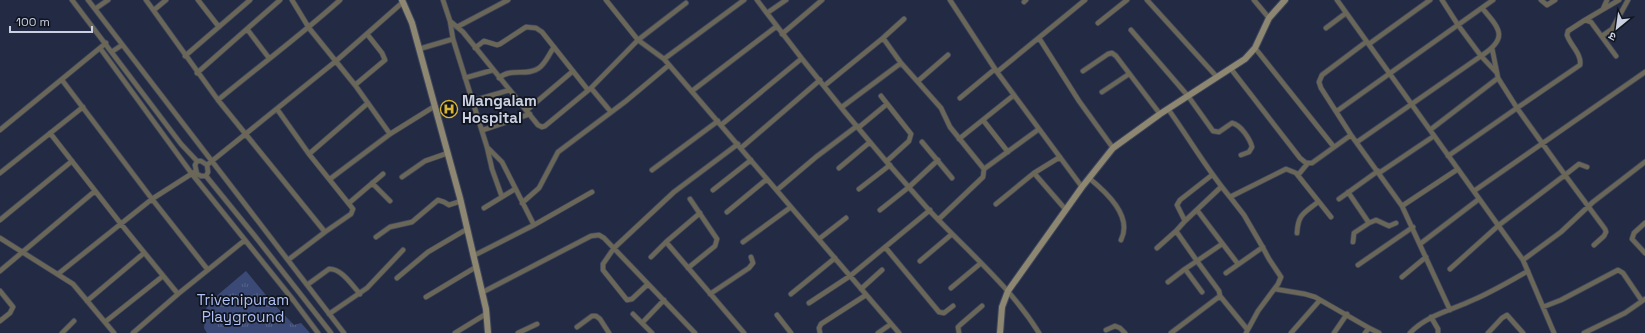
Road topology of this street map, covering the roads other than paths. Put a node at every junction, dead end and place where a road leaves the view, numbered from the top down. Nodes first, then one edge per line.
1 (72, 0) edge
2 (88, 0) edge
3 (108, 0) edge
4 (146, 0) edge
5 (166, 0) edge
6 (206, 0) edge
7 (250, 0) edge
8 (280, 0) edge
9 (292, 0) edge
10 (340, 0) edge
11 (443, 0) edge
12 (606, 0) edge
13 (744, 0) edge
14 (757, 0) edge
15 (786, 0) edge
16 (822, 0) edge
17 (950, 0) edge
18 (1085, 0) edge
19 (1127, 0) edge
20 (1254, 0) edge
21 (1285, 0) edge
22 (1337, 0) edge
23 (1430, 0) edge
24 (1442, 0) edge
25 (1493, 0) edge
26 (1541, 0) edge
27 (1555, 0) edge
28 (1607, 0) edge
29 (1619, 0) edge
30 (1628, 0) edge
31 (403, 1) edge
32 (504, 1) edge
33 (1150, 1) edge
34 (199, 2) edge
35 (1423, 2) edge
36 (686, 4) dead end
37 (1482, 8) junction
38 (95, 9) junction
39 (1603, 9) junction
40 (154, 10) junction
41 (767, 13) junction
42 (1346, 13) junction
43 (1268, 18) junction
44 (904, 19) dead end
45 (1585, 20) junction
46 (450, 21) junction
47 (1098, 23) dead end
48 (1458, 25) junction
49 (776, 26) junction
50 (219, 27) junction
51 (457, 27) junction
52 (309, 28) junction
53 (1326, 28) dead end
54 (247, 29) junction
55 (1131, 30) dead end
56 (366, 34) junction
57 (782, 34) junction
58 (1602, 36) junction
59 (883, 38) junction
60 (1039, 38) junction
61 (453, 39) junction
62 (638, 40) junction
63 (106, 43) junction
64 (1367, 43) junction
65 (122, 45) junction
66 (554, 47) junction
67 (100, 48) junction
68 (475, 48) junction
69 (1255, 48) junction
70 (1492, 48) junction
71 (419, 49) junction
72 (112, 51) junction
73 (948, 54) dead end
74 (185, 56) junction
75 (1481, 56) junction
76 (1616, 56) dead end
77 (269, 58) junction
78 (664, 59) junction
79 (801, 59) junction
80 (336, 61) junction
81 (901, 62) junction
82 (669, 65) junction
83 (1231, 69) junction
84 (493, 70) junction
85 (574, 71) junction
86 (996, 71) junction
87 (1083, 71) dead end
88 (1645, 72) edge
89 (197, 73) junction
90 (1390, 73) junction
91 (1129, 74) junction
92 (1497, 76) junction
93 (1217, 77) junction
94 (465, 78) junction
95 (499, 78) junction
96 (62, 80) junction
97 (820, 80) junction
98 (918, 82) junction
99 (355, 85) junction
100 (824, 86) junction
101 (590, 89) junction
102 (510, 90) junction
103 (692, 91) junction
104 (1102, 92) dead end
105 (1014, 95) junction
106 (881, 96) dead end
107 (1188, 96) junction
108 (960, 98) dead end
109 (218, 100) junction
110 (472, 101) junction
111 (368, 103) junction
112 (1411, 103) junction
113 (887, 104) junction
114 (435, 106) junction
115 (82, 107) junction
116 (842, 107) junction
117 (1518, 108) junction
118 (276, 109) junction
119 (1168, 109) junction
120 (1337, 111) junction
121 (529, 112) junction
122 (611, 112) junction
123 (1160, 114) junction
124 (983, 120) junction
125 (719, 123) junction
126 (858, 127) junction
127 (1039, 129) junction
128 (0, 130) edge
129 (483, 130) junction
130 (1430, 130) junction
131 (50, 132) junction
132 (246, 133) junction
133 (390, 134) junction
134 (1351, 134) junction
135 (1434, 136) junction
136 (959, 139) junction
137 (870, 142) junction
138 (922, 142) dead end
139 (1357, 142) junction
140 (1543, 142) junction
141 (739, 146) junction
142 (487, 147) junction
143 (1334, 147) junction
144 (1114, 148) junction
145 (1008, 152) junction
146 (448, 153) junction
147 (309, 154) junction
148 (1241, 155) dead end
149 (1448, 156) junction
150 (1060, 157) junction
151 (751, 160) junction
152 (938, 160) junction
153 (72, 161) junction
154 (197, 161) junction
155 (1645, 162) edge
156 (888, 163) junction
157 (209, 164) junction
158 (1308, 164) junction
159 (1587, 166) dead end
160 (839, 168) dead end
161 (1458, 169) junction
162 (652, 170) dead end
163 (984, 170) junction
164 (194, 172) junction
165 (1379, 172) junction
166 (0, 173) edge
167 (1034, 173) junction
168 (383, 174) dead end
169 (1212, 174) junction
170 (1298, 175) junction
171 (1565, 175) junction
172 (206, 176) junction
173 (402, 177) dead end
174 (952, 178) dead end
175 (1089, 178) junction
176 (330, 179) junction
177 (767, 179) junction
178 (372, 183) junction
179 (909, 187) junction
180 (1082, 187) junction
181 (1221, 187) junction
182 (515, 189) junction
183 (859, 189) dead end
184 (714, 190) dead end
185 (777, 190) junction
186 (95, 191) junction
187 (1474, 191) junction
188 (592, 192) dead end
189 (1348, 192) junction
190 (502, 197) junction
191 (1230, 197) junction
192 (152, 199) junction
193 (690, 199) dead end
194 (1339, 199) dead end
195 (1479, 199) junction
196 (390, 201) dead end
197 (461, 201) junction
198 (1318, 202) junction
199 (349, 203) junction
200 (522, 203) junction
201 (996, 204) dead end
202 (1402, 206) junction
203 (1589, 206) junction
204 (791, 207) junction
205 (484, 208) dead end
206 (880, 210) dead end
207 (930, 210) junction
208 (1066, 210) junction
209 (1197, 210) junction
210 (727, 212) dead end
211 (700, 213) junction
212 (1, 216) edge
213 (1331, 217) dead end
214 (846, 218) dead end
215 (938, 219) junction
216 (1185, 221) junction
217 (1369, 223) junction
218 (1396, 223) dead end
219 (1645, 223) edge
220 (121, 224) junction
221 (1499, 225) junction
222 (534, 226) junction
223 (1412, 227) junction
224 (467, 229) junction
225 (1176, 231) junction
226 (325, 232) junction
227 (1297, 233) dead end
228 (952, 234) junction
229 (376, 237) dead end
230 (0, 238) edge
231 (819, 239) junction
232 (245, 240) junction
233 (1121, 240) dead end
234 (666, 242) junction
235 (743, 242) dead end
236 (1353, 242) dead end
237 (1222, 244) junction
238 (1420, 244) junction
239 (1594, 245) dead end
240 (885, 247) junction
241 (1263, 247) junction
242 (614, 248) junction
243 (1157, 248) dead end
244 (403, 250) dead end
245 (22, 252) junction
246 (144, 253) junction
247 (1645, 253) edge
248 (473, 256) junction
249 (1426, 256) junction
250 (651, 257) dead end
251 (750, 257) dead end
252 (834, 258) junction
253 (288, 260) junction
254 (1523, 260) junction
255 (920, 261) dead end
256 (1197, 261) junction
257 (981, 263) junction
258 (1238, 264) junction
259 (1358, 265) dead end
260 (476, 267) junction
261 (688, 268) junction
262 (1185, 269) junction
263 (1450, 269) dead end
264 (208, 270) junction
265 (882, 270) dead end
266 (0, 271) edge
267 (1528, 271) junction
268 (1226, 273) dead end
269 (58, 274) junction
270 (163, 276) junction
271 (850, 276) junction
272 (1402, 276) dead end
273 (397, 278) dead end
274 (1168, 282) dead end
275 (648, 284) junction
276 (307, 285) junction
277 (951, 288) dead end
278 (861, 289) junction
279 (1275, 289) junction
280 (0, 291) edge
281 (1008, 291) junction
282 (483, 292) junction
283 (1202, 292) dead end
284 (178, 294) junction
285 (360, 294) junction
286 (710, 294) junction
287 (790, 294) dead end
288 (866, 295) junction
289 (1220, 296) junction
290 (426, 297) dead end
291 (87, 300) junction
292 (664, 300) junction
293 (1320, 300) junction
294 (1644, 300) edge
295 (809, 303) dead end
296 (953, 306) dead end
297 (982, 306) dead end
298 (1543, 307) junction
299 (1450, 310) junction
300 (329, 314) junction
301 (486, 314) junction
302 (633, 314) dead end
303 (1347, 314) junction
304 (776, 315) dead end
305 (1431, 317) junction
306 (0, 321) edge
307 (74, 321) dead end
308 (105, 322) junction
309 (642, 323) junction
310 (537, 324) dead end
311 (891, 324) junction
312 (577, 327) dead end
313 (1369, 328) junction
314 (1106, 330) dead end
315 (1246, 331) edge
316 (62, 333) edge
317 (114, 333) edge
318 (134, 333) edge
319 (318, 333) edge
320 (331, 333) edge
321 (344, 333) edge
322 (455, 333) edge
323 (488, 333) edge
324 (518, 333) edge
325 (609, 333) edge
326 (652, 333) edge
327 (695, 333) edge
328 (744, 333) edge
329 (791, 333) edge
330 (820, 333) edge
331 (878, 333) edge
332 (899, 333) edge
333 (959, 333) edge
334 (1000, 333) edge
335 (1039, 333) edge
336 (1125, 333) edge
337 (1170, 333) edge
338 (1291, 333) edge
339 (1334, 333) edge
340 (1366, 333) edge
341 (1379, 333) edge
342 (1410, 333) edge
343 (1438, 333) edge
344 (1488, 333) edge
345 (1523, 333) edge
346 (1554, 333) edge
347 (1584, 333) edge

1 - 63 street
2 - 38 street
3 - 38 street
4 - 40 street
5 - 40 street
6 - 34 street
7 - 50 street
8 - 54 street
9 - 52 street
10 - 52 street
11 - 46 street
12 - 62 street
13 - 78 street
14 - 41 street
15 - 41 street
16 - 57 street
17 - 86 street
18 - 60 street
19 - 47 street
20 - 43 street
21 - 43 street
22 - 42 street
23 - 35 street
24 - 48 street
25 - 37 street
26 - 27 street
28 - 39 street
29 - 39 street
30 - 58 street
31 - 56 street
31 - 71 street
32 - 51 street
33 - 93 street
34 - 50 street
35 - 64 street
36 - 62 street
37 - 48 street
37 - 70 street
38 - 65 street
39 - 45 street
40 - 74 street
41 - 49 street
42 - 53 street
42 - 64 street
43 - 69 street
44 - 59 street
45 - 58 street
45 - 117 street
46 - 51 street
46 - 61 street
48 - 75 street
48 - 90 street
49 - 57 street
49 - 103 street
50 - 74 street
51 - 68 street
52 - 77 street
52 - 80 street
54 - 77 street
54 - 89 street
55 - 107 street
56 - 80 street
56 - 99 street
57 - 79 street
58 - 76 street
59 - 81 street
59 - 100 street
60 - 86 street
60 - 144 street
61 - 71 street
61 - 94 street
62 - 78 street
62 - 101 street
63 - 67 street
63 - 72 street
64 - 90 street
64 - 120 street
65 - 72 street
65 - 157 street
66 - 68 street
66 - 85 street
66 - 95 street
67 - 96 street
67 - 164 street
68 - 84 street
69 - 83 street
69 - 143 street
70 - 75 street
70 - 92 street
71 - 114 street
72 - 154 street
73 - 98 street
74 - 89 street
75 - 92 street
75 - 112 street
77 - 109 street
78 - 82 street
79 - 97 street
79 - 125 street
80 - 99 street
80 - 118 street
81 - 98 street
81 - 116 street
82 - 103 street
82 - 122 street
83 - 93 street
83 - 158 street
84 - 94 street
84 - 95 street
85 - 101 street
85 - 121 street
86 - 105 street
86 - 108 street
87 - 91 street
88 - 140 street
89 - 109 street
90 - 112 street
90 - 120 street
91 - 104 street
91 - 123 street
92 - 117 street
92 - 130 street
93 - 107 street
94 - 110 street
95 - 102 street
96 - 115 street
96 - 128 street
97 - 100 street
97 - 141 street
98 - 136 street
99 - 111 street
100 - 116 street
101 - 121 street
101 - 122 street
102 - 110 street
102 - 121 street
103 - 125 street
105 - 124 street
105 - 127 street
106 - 113 street
107 - 119 street
107 - 148 street
109 - 132 street
110 - 129 street
111 - 133 street
111 - 147 street
112 - 130 street
112 - 139 street
113 - 126 street
113 - 156 street
114 - 133 street
114 - 146 street
115 - 131 street
115 - 192 street
116 - 126 street
117 - 140 street
117 - 149 street
118 - 132 street
118 - 147 street
119 - 123 street
119 - 169 street
120 - 134 street
121 - 129 street
122 - 200 street
123 - 144 street
124 - 136 street
124 - 145 street
125 - 141 street
125 - 162 street
126 - 137 street
126 - 185 street
127 - 145 street
127 - 150 street
129 - 142 street
130 - 135 street
131 - 153 street
131 - 166 street
132 - 157 street
132 - 226 street
133 - 176 street
134 - 139 street
134 - 143 street
135 - 149 street
135 - 165 street
136 - 163 street
137 - 156 street
137 - 160 street
138 - 152 street
139 - 165 street
140 - 171 street
140 - 187 street
141 - 151 street
141 - 242 street
142 - 182 street
142 - 190 street
143 - 158 street
144 - 175 street
145 - 163 street
146 - 173 street
146 - 197 street
147 - 176 street
149 - 161 street
150 - 167 street
150 - 180 street
151 - 177 street
151 - 184 street
152 - 174 street
152 - 179 street
153 - 186 street
153 - 212 street
154 - 157 street
154 - 164 street
155 - 203 street
156 - 179 street
156 - 183 street
157 - 172 street
157 - 253 street
158 - 170 street
159 - 171 street
161 - 187 street
161 - 202 street
163 - 215 street
164 - 172 street
164 - 192 street
164 - 232 street
165 - 189 street
165 - 202 street
167 - 201 street
167 - 208 street
168 - 178 street
169 - 181 street
169 - 216 street
170 - 191 street
170 - 198 street
171 - 203 street
171 - 221 street
172 - 320 street
175 - 180 street
175 - 233 street
176 - 199 street
177 - 185 street
177 - 210 street
178 - 196 street
178 - 199 street
179 - 206 street
179 - 207 street
180 - 208 street
181 - 191 street
181 - 209 street
182 - 190 street
182 - 200 street
185 - 204 street
186 - 220 street
186 - 245 street
187 - 195 street
188 - 222 street
189 - 194 street
189 - 217 street
190 - 205 street
191 - 241 street
192 - 220 street
192 - 264 street
193 - 211 street
195 - 221 street
195 - 238 street
197 - 224 street
197 - 229 street
198 - 213 street
198 - 227 street
199 - 226 street
200 - 222 street
202 - 223 street
203 - 239 street
203 - 254 street
204 - 231 street
204 - 235 street
207 - 215 street
207 - 240 street
208 - 281 street
209 - 216 street
209 - 237 street
211 - 234 street
211 - 261 street
214 - 231 street
215 - 228 street
216 - 225 street
217 - 218 street
217 - 236 street
219 - 247 street
220 - 246 street
220 - 269 street
221 - 254 street
221 - 263 street
222 - 248 street
223 - 238 street
223 - 259 street
224 - 248 street
224 - 273 street
225 - 243 street
225 - 256 street
226 - 253 street
228 - 255 street
228 - 257 street
230 - 245 street
231 - 252 street
232 - 264 street
232 - 319 street
234 - 250 street
234 - 261 street
237 - 256 street
237 - 258 street
238 - 249 street
240 - 271 street
240 - 296 street
241 - 258 street
241 - 279 street
242 - 275 street
242 - 275 street
242 - 282 street
244 - 285 street
245 - 266 street
245 - 269 street
246 - 270 street
246 - 291 street
248 - 260 street
249 - 272 street
249 - 299 street
251 - 286 street
252 - 271 street
252 - 287 street
253 - 276 street
254 - 267 street
256 - 262 street
256 - 289 street
257 - 277 street
257 - 281 street
258 - 268 street
260 - 282 street
260 - 290 street
261 - 286 street
262 - 274 street
262 - 283 street
264 - 284 street
265 - 278 street
267 - 298 street
267 - 299 street
269 - 291 street
270 - 284 street
270 - 308 street
271 - 278 street
271 - 295 street
275 - 292 street
276 - 285 street
276 - 300 street
278 - 288 street
279 - 293 street
279 - 315 street
280 - 306 street
281 - 334 street
281 - 335 street
282 - 301 street
284 - 318 street
285 - 300 street
286 - 328 street
288 - 311 street
288 - 330 street
289 - 315 street
289 - 337 street
291 - 308 street
292 - 309 street
292 - 327 street
293 - 303 street
293 - 338 street
294 - 298 street
294 - 347 street
297 - 333 street
298 - 346 street
299 - 305 street
300 - 321 street
301 - 322 street
301 - 323 street
302 - 309 street
303 - 313 street
303 - 339 street
304 - 329 street
305 - 342 street
305 - 343 street
307 - 316 street
308 - 317 street
309 - 326 street
310 - 324 street
311 - 331 street
311 - 332 street
312 - 325 street
313 - 340 street
313 - 341 street
314 - 336 street
344 - 345 street

